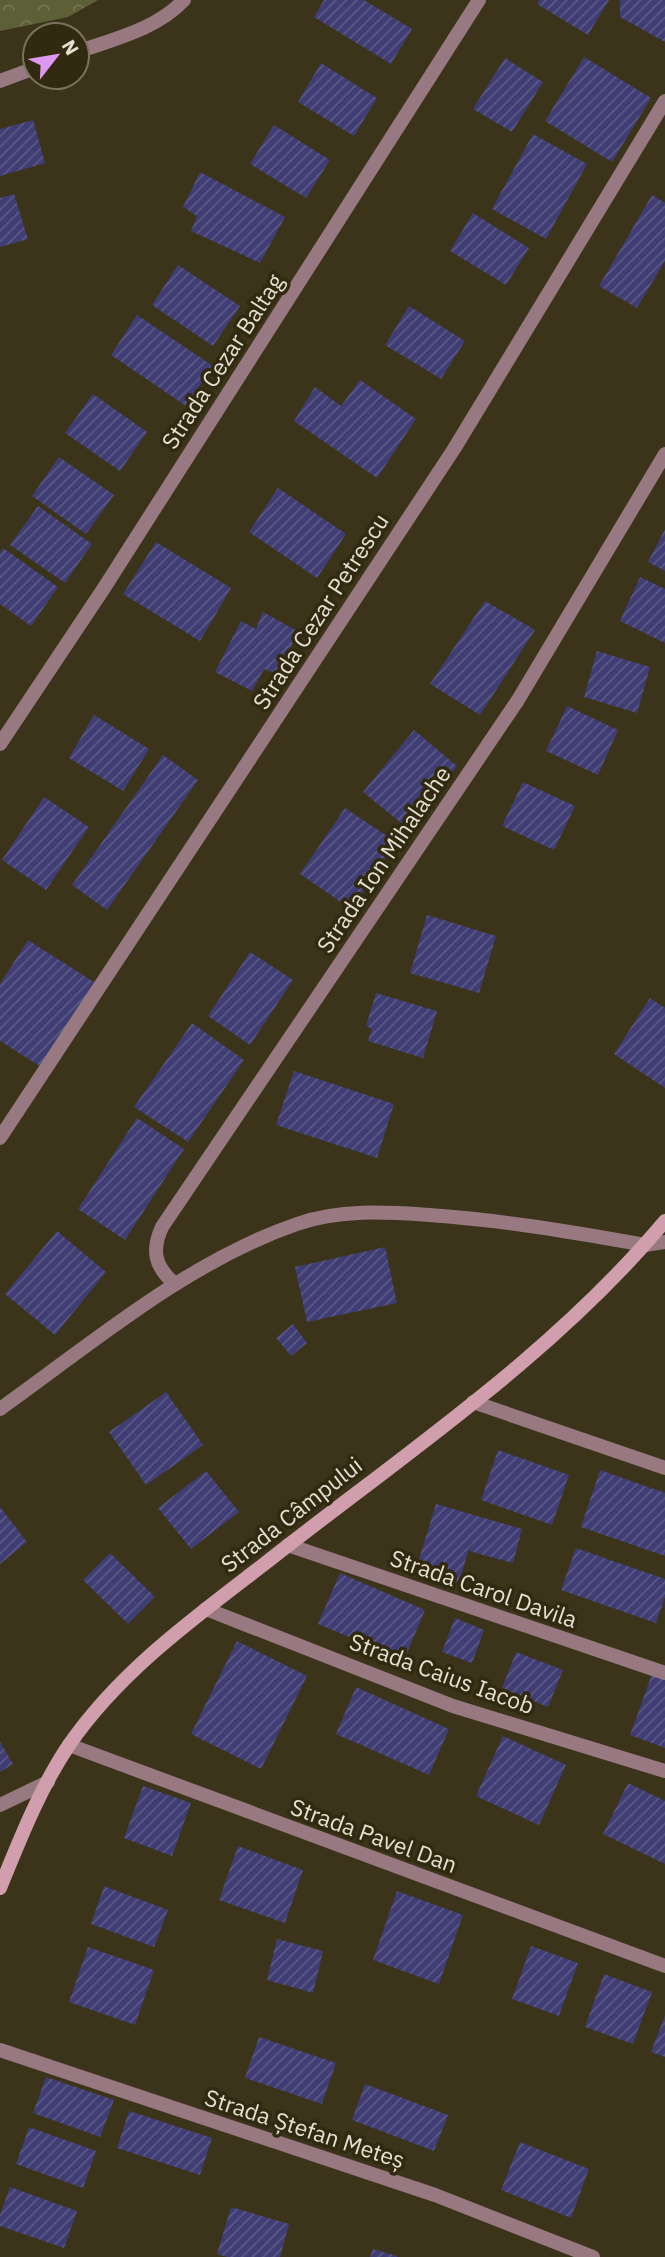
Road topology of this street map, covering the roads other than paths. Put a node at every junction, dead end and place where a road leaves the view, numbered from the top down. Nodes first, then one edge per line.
1 (184, 0) edge
2 (479, 0) edge
3 (91, 47) edge
4 (21, 73) edge
5 (0, 81) edge
6 (665, 101) edge
7 (665, 454) edge
8 (0, 744) edge
9 (0, 1138) edge
10 (665, 1221) edge
11 (665, 1242) edge
12 (645, 1245) junction
13 (175, 1284) junction
14 (473, 1402) junction
15 (0, 1409) edge
16 (665, 1468) edge
17 (288, 1545) junction
18 (206, 1609) junction
19 (665, 1673) edge
20 (69, 1745) junction
21 (665, 1771) edge
22 (48, 1782) junction
23 (0, 1805) edge
24 (0, 1888) edge
25 (665, 1966) edge
26 (0, 2050) edge
27 (593, 2257) edge

1 - 3 street
2 - 8 street, Strada Cezar Baltag
4 - 5 street
6 - 9 street, Strada Cezar Petrescu
7 - 13 street, Strada Ion Mihalache
10 - 12 street, Strada Câmpului
11 - 12 street
12 - 13 street
12 - 14 street, Strada Câmpului
13 - 15 street
14 - 16 street
14 - 17 street, Strada Câmpului
17 - 18 street, Strada Câmpului
17 - 19 street, Strada Carol Davila
18 - 20 street, Strada Câmpului
18 - 21 street, Strada Caius Iacob
20 - 22 street, Strada Câmpului
20 - 25 street, Strada Pavel Dan
22 - 23 street
22 - 24 street, Strada Câmpului
26 - 27 street, Strada Ștefan Meteș

